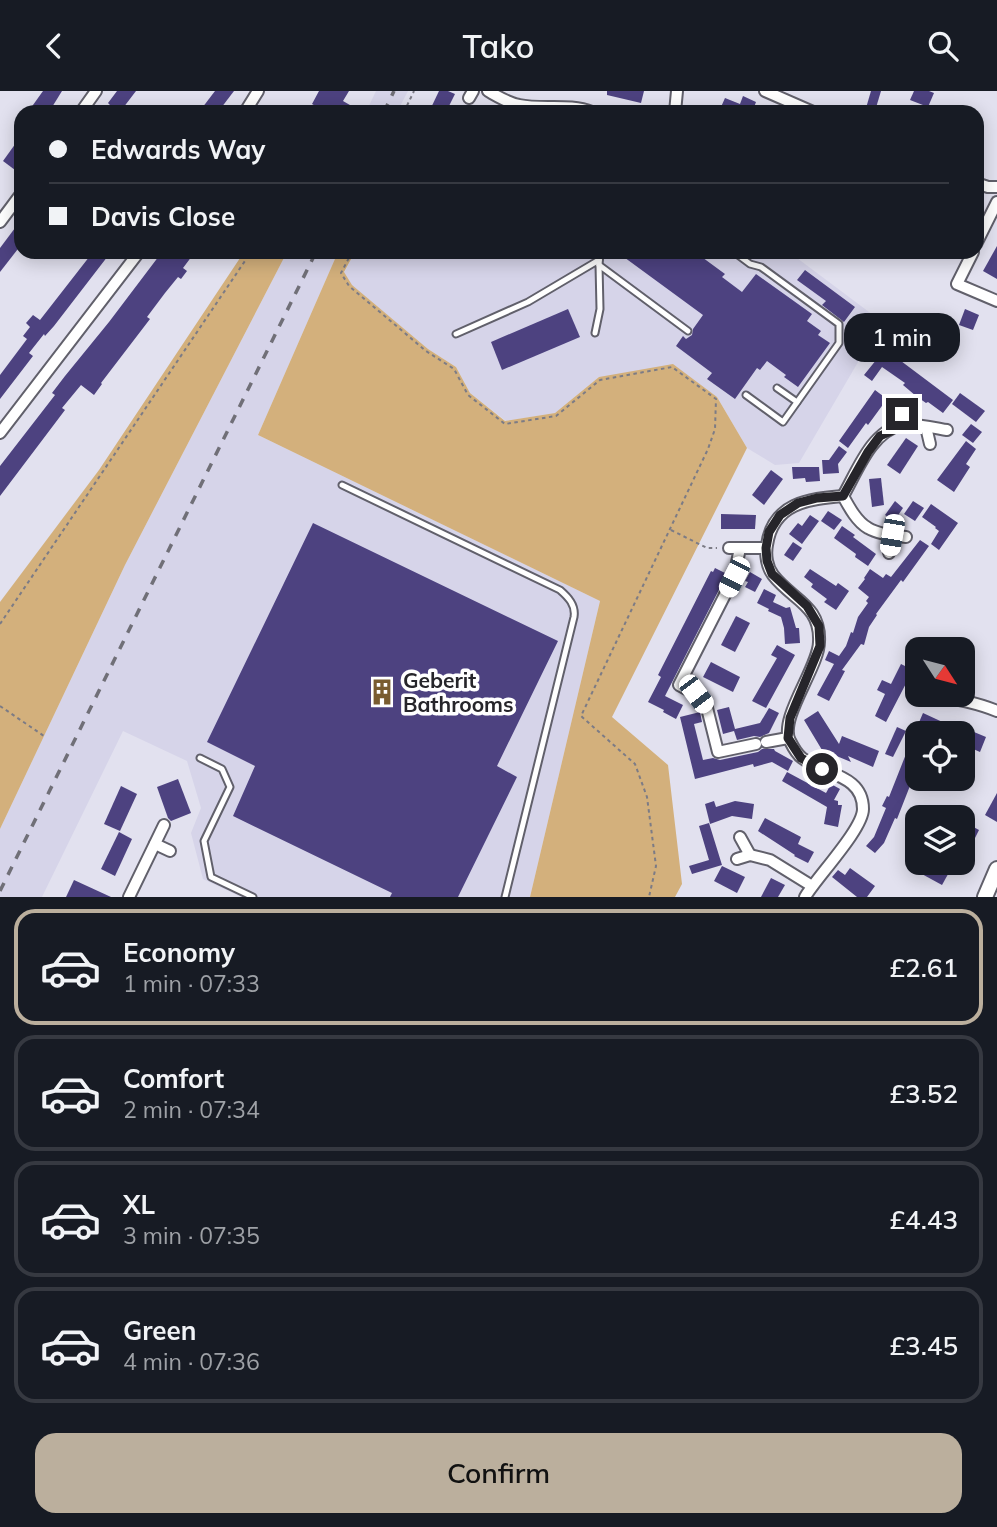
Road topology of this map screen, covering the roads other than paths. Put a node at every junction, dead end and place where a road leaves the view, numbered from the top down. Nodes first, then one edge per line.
1 (488, 91) edge
2 (765, 91) edge
3 (516, 105) edge
4 (797, 105) edge
5 (997, 202) edge
6 (14, 203) edge
7 (0, 222) edge
8 (984, 228) edge
9 (134, 259) edge
10 (599, 259) edge
11 (744, 259) edge
12 (970, 259) edge
13 (599, 262) junction
14 (997, 301) edge
15 (688, 331) dead end
16 (595, 333) dead end
17 (456, 334) dead end
18 (777, 388) dead end
19 (746, 395) dead end
20 (797, 402) junction
21 (926, 427) junction
22 (947, 430) dead end
23 (0, 433) edge
24 (930, 444) dead end
25 (342, 485) dead end
26 (843, 496) junction
27 (892, 535) junction
28 (906, 537) dead end
29 (766, 548) junction
30 (889, 552) dead end
31 (975, 704) edge
32 (997, 711) edge
33 (788, 738) junction
34 (200, 758) dead end
35 (164, 825) dead end
36 (740, 837) dead end
37 (155, 844) junction
38 (170, 851) dead end
39 (750, 855) junction
40 (737, 859) dead end
41 (997, 869) edge
42 (812, 886) junction
43 (129, 897) edge
44 (253, 897) edge
45 (505, 897) edge
46 (805, 897) edge
47 (985, 897) edge

1 - 3 street
2 - 4 street
5 - 8 street
6 - 7 street
9 - 23 street
10 - 13 lane
11 - 20 lane
12 - 14 street
13 - 15 lane
13 - 16 lane
13 - 17 lane
18 - 20 lane
19 - 20 lane
21 - 22 street
21 - 24 street
21 - 26 street
25 - 45 lane
26 - 27 street
26 - 29 street
27 - 28 street
27 - 30 street
29 - 33 street
29 - 33 street
31 - 32 street
33 - 42 street
34 - 44 lane
35 - 37 street
36 - 39 street
37 - 38 street
37 - 43 street
39 - 40 street
39 - 42 street
41 - 47 main road
42 - 46 street

